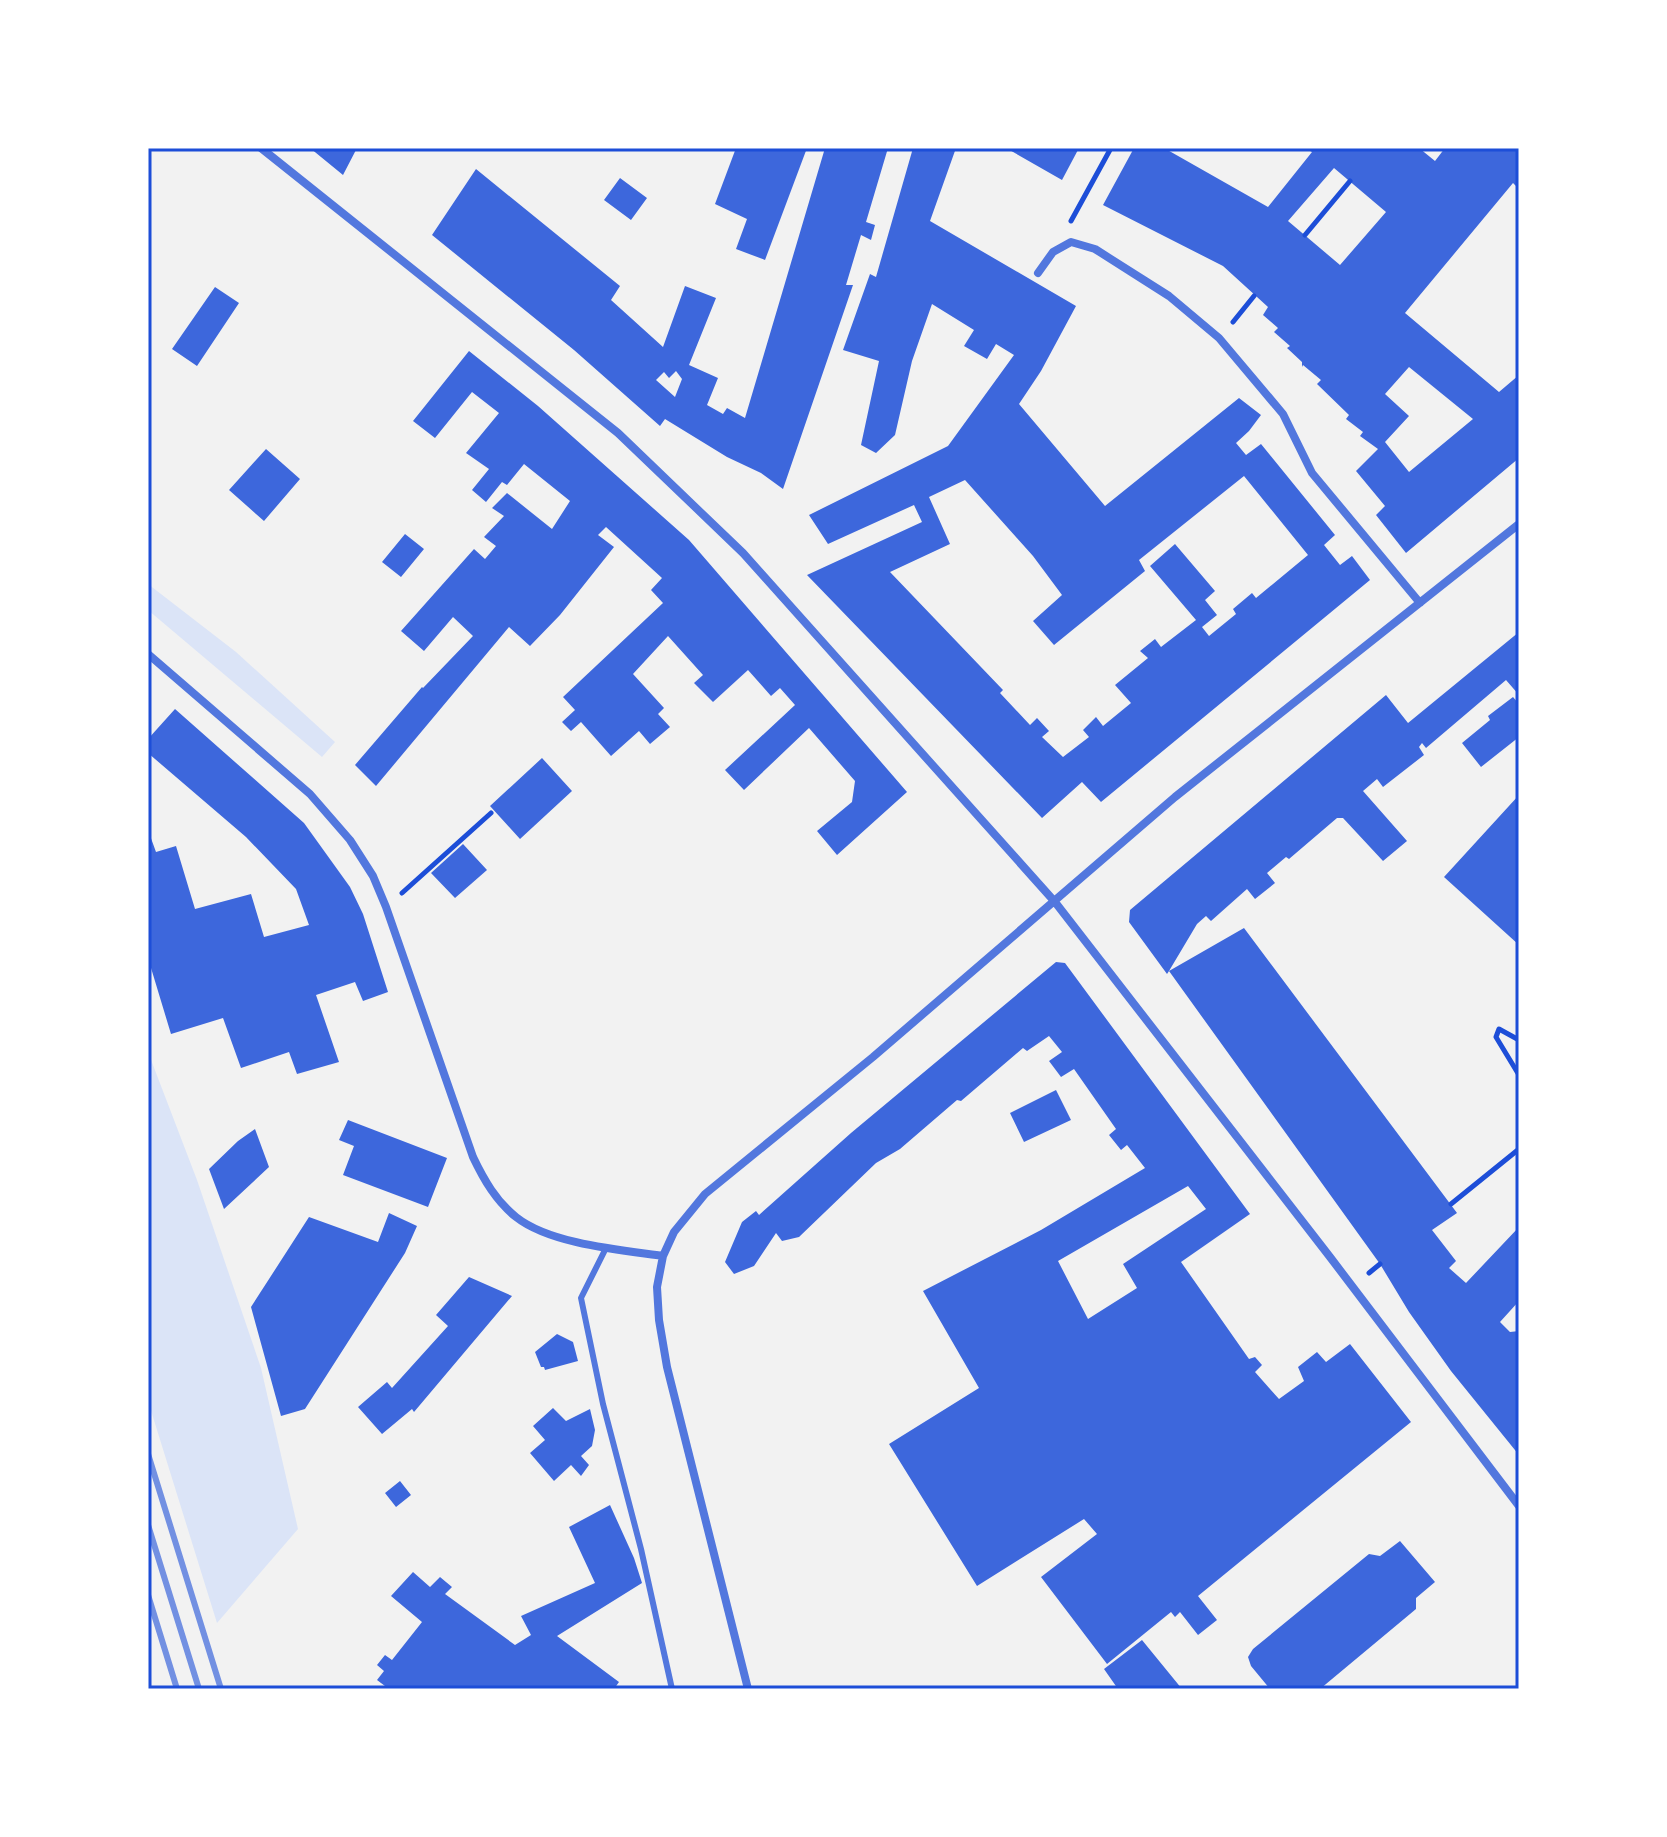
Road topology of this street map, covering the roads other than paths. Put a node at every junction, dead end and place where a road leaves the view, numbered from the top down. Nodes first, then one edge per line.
1 (261, 148) edge
2 (1038, 273) dead end
3 (1519, 524) edge
4 (1420, 603) junction
5 (148, 654) edge
6 (1055, 902) junction
7 (606, 1248) junction
8 (663, 1256) junction
9 (1519, 1506) edge
10 (672, 1689) edge
11 (748, 1689) edge

1 - 6 street
2 - 4 street
3 - 4 street
4 - 6 street
5 - 7 street
6 - 8 street
6 - 9 street
7 - 8 street
7 - 10 lane
8 - 11 street

